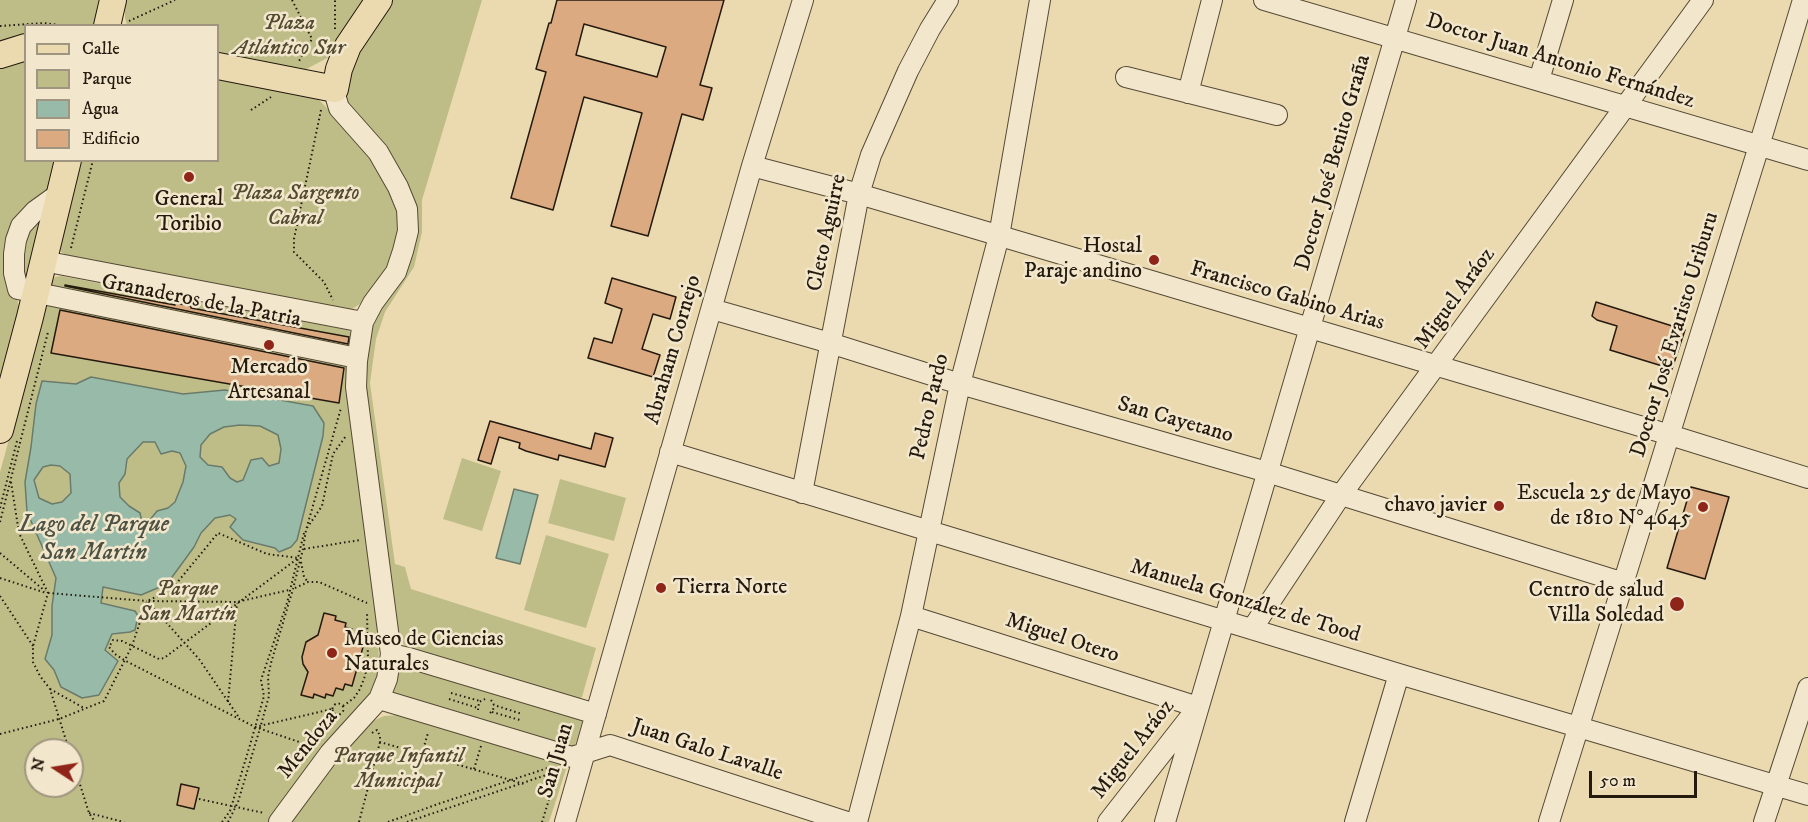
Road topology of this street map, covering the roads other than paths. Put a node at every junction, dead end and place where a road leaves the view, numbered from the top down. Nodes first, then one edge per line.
1 (113, 0) edge
2 (379, 0) edge
3 (803, 0) edge
4 (948, 0) edge
5 (1040, 0) edge
6 (1212, 0) edge
7 (1264, 0) edge
8 (1406, 0) edge
9 (1563, 0) edge
10 (1702, 0) edge
11 (1803, 0) edge
12 (107, 24) edge
13 (1395, 38) junction
14 (24, 48) edge
15 (0, 56) edge
16 (219, 66) edge
17 (1126, 77) dead end
18 (1539, 80) junction
19 (331, 88) junction
20 (1188, 93) junction
21 (1626, 106) junction
22 (1277, 115) dead end
23 (1760, 146) junction
24 (1808, 160) edge
25 (68, 162) edge
26 (752, 166) junction
27 (60, 193) junction
28 (859, 194) junction
29 (999, 236) junction
30 (55, 264) junction
31 (37, 293) junction
32 (712, 309) junction
33 (358, 321) junction
34 (1310, 329) junction
35 (830, 344) junction
36 (357, 358) junction
37 (1437, 365) junction
38 (960, 384) junction
39 (0, 430) edge
40 (1670, 435) junction
41 (670, 452) junction
42 (1267, 472) junction
43 (1808, 478) edge
44 (802, 492) junction
45 (1341, 495) junction
46 (928, 530) junction
47 (1624, 583) junction
48 (911, 616) junction
49 (1224, 620) junction
50 (1252, 629) junction
51 (391, 654) junction
52 (1399, 674) junction
53 (1808, 688) edge
54 (379, 699) junction
55 (1198, 708) junction
56 (596, 714) junction
57 (1578, 728) junction
58 (578, 755) junction
59 (1776, 785) junction
60 (1808, 795) edge
61 (280, 820) edge
62 (565, 822) edge
63 (847, 822) edge
64 (857, 822) edge
65 (1108, 822) edge
66 (1165, 822) edge
67 (1355, 822) edge
68 (1549, 822) edge
69 (1764, 822) edge

1 - 12 main road
2 - 19 main road
3 - 26 street, Abraham Cornejo
4 - 28 street, Cleto Aguirre
5 - 29 street, Pedro Pardo
6 - 20 street
7 - 13 street, Doctor Juan Antonio Fernández
8 - 13 street, Doctor José Benito Graña
9 - 18 street
10 - 21 street, Miguel Aráoz
11 - 23 street, Doctor José Evaristo Uriburu
13 - 18 street, Doctor Juan Antonio Fernández
13 - 34 street, Doctor José Benito Graña
14 - 15 main road
16 - 19 main road
17 - 20 street
18 - 21 street, Doctor Juan Antonio Fernández
19 - 33 street
20 - 22 street
21 - 23 street, Doctor Juan Antonio Fernández
21 - 37 street, Miguel Aráoz
23 - 24 street, Doctor Juan Antonio Fernández
23 - 40 street, Doctor José Evaristo Uriburu
25 - 27 main road
26 - 28 street, Francisco Gabino Arias
26 - 32 street, Abraham Cornejo
27 - 30 main road
27 - 31 street
28 - 29 street, Francisco Gabino Arias
28 - 35 street, Cleto Aguirre
29 - 34 street, Francisco Gabino Arias
29 - 38 street, Pedro Pardo
30 - 31 main road
30 - 33 street, Granaderos de la Patria
31 - 36 street, Granaderos de la Patria
31 - 39 main road
32 - 35 street, San Cayetano
32 - 41 street, Abraham Cornejo
33 - 36 street
34 - 37 street, Francisco Gabino Arias
34 - 42 street, Doctor José Benito Graña
35 - 38 street, San Cayetano
35 - 44 street, Cleto Aguirre
36 - 51 street
37 - 40 street, Francisco Gabino Arias
37 - 45 street, Miguel Aráoz
38 - 42 street, San Cayetano
38 - 46 street, Pedro Pardo
40 - 43 street, Francisco Gabino Arias
40 - 47 street, Doctor José Evaristo Uriburu
41 - 44 street, Manuela González de Tood
41 - 56 street, Abraham Cornejo
42 - 45 street, San Cayetano
42 - 49 street, Doctor José Benito Graña
44 - 46 street, Manuela González de Tood
45 - 47 street, San Cayetano
45 - 50 street, Miguel Aráoz
46 - 48 street, Pedro Pardo
46 - 49 street, Manuela González de Tood
47 - 57 street, Doctor José Evaristo Uriburu
48 - 55 street, Miguel Otero
48 - 64 street, Pedro Pardo
49 - 50 street, Manuela González de Tood
49 - 55 street, Doctor José Benito Graña
50 - 52 street, Manuela González de Tood
51 - 54 street
51 - 56 street
52 - 57 street, Manuela González de Tood
52 - 67 street
53 - 59 street
54 - 58 street
54 - 61 street, Mendoza
55 - 65 street, Miguel Aráoz
55 - 66 street, Doctor José Benito Graña
56 - 58 street, San Juan
57 - 59 street, Manuela González de Tood
57 - 68 street, Doctor José Evaristo Uriburu
58 - 62 street, San Juan
58 - 63 street, Juan Galo Lavalle
59 - 60 street, Manuela González de Tood
59 - 69 street

